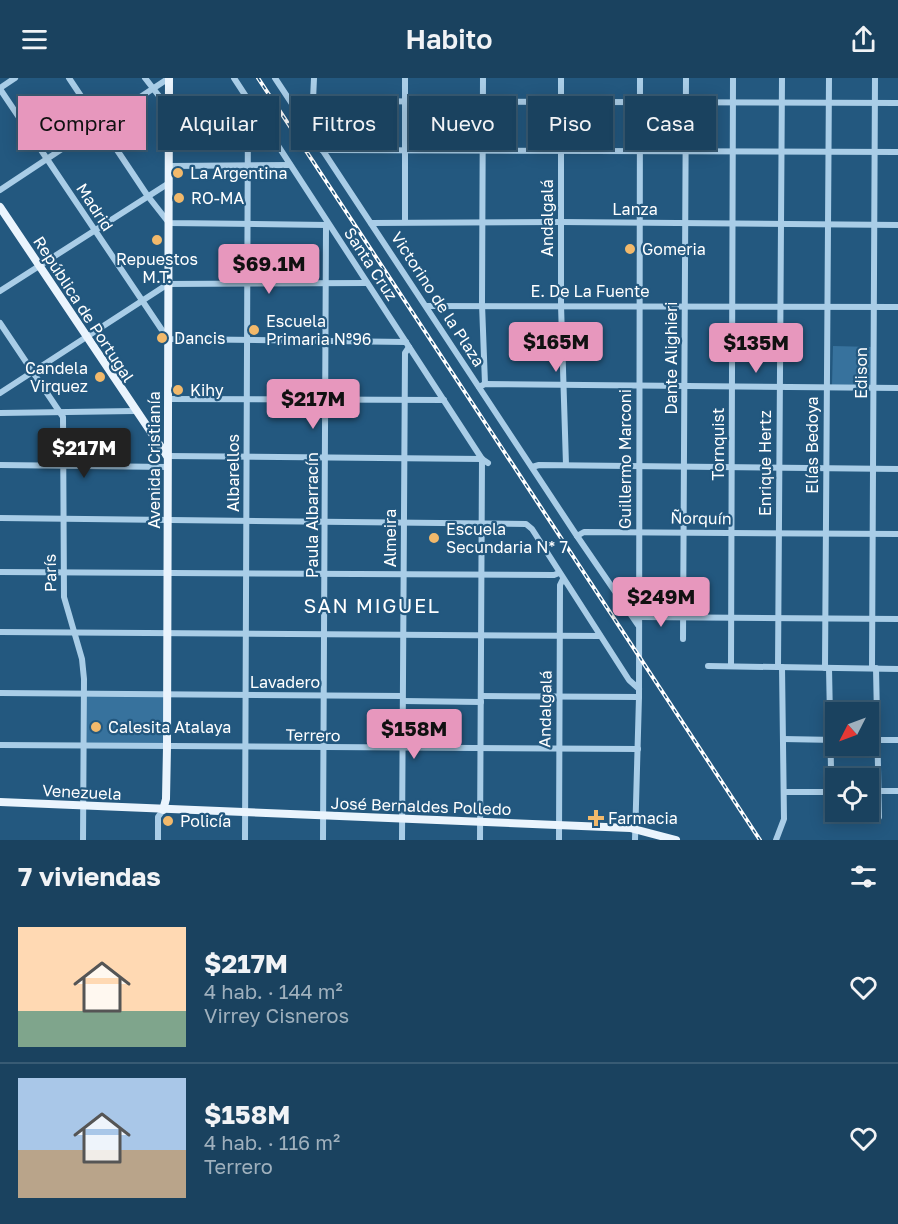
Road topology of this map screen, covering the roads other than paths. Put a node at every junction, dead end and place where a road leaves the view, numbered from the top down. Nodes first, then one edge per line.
1 (15, 78) edge
2 (69, 78) edge
3 (144, 78) edge
4 (169, 78) edge
5 (234, 78) edge
6 (276, 78) edge
7 (314, 78) edge
8 (405, 78) edge
9 (483, 78) edge
10 (561, 78) edge
11 (640, 78) edge
12 (686, 78) edge
13 (733, 78) edge
14 (782, 78) edge
15 (829, 78) edge
16 (875, 78) edge
17 (0, 88) edge
18 (152, 89) junction
19 (80, 96) edge
20 (142, 96) edge
21 (169, 96) edge
22 (244, 96) edge
23 (314, 96) edge
24 (483, 96) edge
25 (561, 96) edge
26 (640, 96) edge
27 (687, 96) edge
28 (158, 98) edge
29 (397, 100) edge
30 (406, 100) junction
31 (291, 101) edge
32 (716, 102) edge
33 (734, 102) junction
34 (782, 102) junction
35 (875, 102) junction
36 (898, 102) edge
37 (828, 103) junction
38 (279, 149) edge
39 (397, 149) edge
40 (406, 149) junction
41 (61, 150) edge
42 (116, 150) edge
43 (170, 150) edge
44 (248, 150) edge
45 (322, 150) edge
46 (484, 150) edge
47 (561, 150) joint
48 (640, 151) junction
49 (687, 151) junction
50 (733, 151) junction
51 (781, 152) junction
52 (828, 152) junction
53 (876, 153) junction
54 (898, 153) edge
55 (47, 159) junction
56 (248, 165) junction
57 (290, 165) junction
58 (170, 166) junction
59 (169, 183) junction
60 (0, 190) edge
61 (147, 195) junction
62 (0, 207) edge
63 (405, 221) junction
64 (482, 222) junction
65 (561, 222) junction
66 (685, 222) junction
67 (371, 223) junction
68 (639, 223) junction
69 (732, 223) junction
70 (169, 224) junction
71 (781, 224) junction
72 (827, 224) junction
73 (247, 225) junction
74 (327, 225) junction
75 (875, 225) junction
76 (898, 225) edge
77 (94, 230) junction
78 (39, 266) junction
79 (247, 283) junction
80 (326, 283) junction
81 (367, 283) junction
82 (168, 284) junction
83 (0, 291) edge
84 (141, 300) junction
85 (482, 304) junction
86 (561, 305) junction
87 (638, 305) junction
88 (685, 305) junction
89 (427, 306) junction
90 (732, 306) junction
91 (779, 306) junction
92 (827, 307) junction
93 (875, 307) junction
94 (898, 307) edge
95 (0, 322) edge
96 (86, 336) junction
97 (168, 339) junction
98 (248, 341) junction
99 (326, 342) junction
100 (407, 344) junction
101 (33, 372) junction
102 (563, 385) junction
103 (482, 386) junction
104 (638, 386) junction
105 (684, 386) junction
106 (732, 386) junction
107 (825, 386) junction
108 (779, 387) junction
109 (874, 388) junction
110 (898, 388) edge
111 (0, 393) edge
112 (168, 399) junction
113 (325, 399) junction
114 (247, 400) junction
115 (404, 400) junction
116 (444, 400) junction
117 (135, 411) junction
118 (0, 413) edge
119 (61, 413) junction
120 (167, 456) junction
121 (247, 457) junction
122 (325, 458) junction
123 (404, 458) junction
124 (482, 459) junction
125 (488, 463) dead end
126 (0, 465) edge
127 (566, 465) junction
128 (63, 466) junction
129 (639, 466) junction
130 (684, 466) junction
131 (168, 467) junction
132 (532, 467) junction
133 (731, 467) junction
134 (779, 468) junction
135 (826, 468) junction
136 (873, 469) junction
137 (898, 469) edge
138 (0, 519) edge
139 (63, 519) junction
140 (168, 520) junction
141 (246, 521) junction
142 (325, 522) junction
143 (404, 522) junction
144 (482, 522) junction
145 (638, 531) junction
146 (683, 531) junction
147 (731, 532) junction
148 (778, 533) junction
149 (825, 533) junction
150 (872, 534) junction
151 (898, 534) edge
152 (577, 536) junction
153 (0, 572) edge
154 (62, 572) junction
155 (168, 573) junction
156 (247, 574) junction
157 (325, 574) junction
158 (403, 574) junction
159 (482, 574) junction
160 (561, 576) junction
161 (683, 616) junction
162 (638, 617) junction
163 (731, 617) junction
164 (778, 618) junction
165 (825, 618) junction
166 (872, 619) junction
167 (898, 619) edge
168 (638, 625) junction
169 (0, 632) edge
170 (75, 633) junction
171 (167, 634) junction
172 (247, 635) junction
173 (324, 635) junction
174 (403, 636) junction
175 (481, 636) junction
176 (560, 636) junction
177 (600, 636) junction
178 (683, 639) dead end
179 (708, 666) dead end
180 (731, 666) junction
181 (780, 667) junction
182 (827, 668) junction
183 (874, 668) junction
184 (898, 669) edge
185 (639, 689) junction
186 (0, 693) edge
187 (85, 694) junction
188 (167, 695) junction
189 (246, 695) junction
190 (324, 696) junction
191 (559, 697) junction
192 (639, 697) junction
193 (403, 699) junction
194 (481, 699) junction
195 (830, 702) edge
196 (876, 702) edge
197 (783, 740) junction
198 (825, 740) edge
199 (879, 740) edge
200 (898, 740) edge
201 (0, 745) edge
202 (84, 747) junction
203 (167, 747) junction
204 (246, 748) junction
205 (323, 748) junction
206 (402, 748) junction
207 (481, 749) junction
208 (558, 749) junction
209 (638, 749) junction
210 (879, 791) edge
211 (898, 791) edge
212 (785, 792) junction
213 (825, 792) edge
214 (0, 802) edge
215 (82, 805) junction
216 (163, 810) junction
217 (245, 814) junction
218 (322, 816) junction
219 (402, 818) junction
220 (480, 822) junction
221 (559, 824) junction
222 (636, 829) junction
223 (83, 840) edge
224 (158, 840) edge
225 (245, 840) edge
226 (323, 840) edge
227 (402, 840) edge
228 (480, 840) edge
229 (558, 840) edge
230 (635, 840) edge
231 (676, 840) edge
232 (776, 840) edge

1 - 17 street
2 - 19 street
3 - 18 street
4 - 18 street
4 - 21 main road, Avenida Cristianía
5 - 22 street, Santa Cruz
6 - 31 street, Victorino de la Plaza
7 - 23 street
8 - 30 street
9 - 24 street
10 - 25 street, Andalgalá
11 - 26 street, Guillermo Marconi
12 - 27 street, Dante Alighieri
13 - 33 street, Tornquist
14 - 34 street, Enrique Hertz
15 - 37 street, Elías Bedoya
16 - 35 street, Edison
17 - 55 street, Madrid
18 - 20 street
18 - 28 street
29 - 30 street
30 - 40 street
32 - 33 street
33 - 34 street
33 - 50 street, Tornquist
34 - 37 street
34 - 51 street, Enrique Hertz
35 - 36 street
35 - 37 street
35 - 53 street, Edison
37 - 52 street, Elías Bedoya
38 - 57 street, Santa Cruz
39 - 40 street
40 - 63 street
41 - 55 street
42 - 61 street
43 - 58 main road, Avenida Cristianía
44 - 56 street, Albarellos
45 - 67 street, Victorino de la Plaza
46 - 64 street
47 - 48 street
47 - 65 street, Andalgalá
48 - 49 street
48 - 68 street, Guillermo Marconi
49 - 50 street
49 - 66 street, Dante Alighieri
50 - 51 street
50 - 69 street, Tornquist
51 - 52 street
51 - 71 street, Enrique Hertz
52 - 53 street
52 - 72 street, Elías Bedoya
53 - 54 street
53 - 75 street, Edison
55 - 60 street
55 - 77 street, Madrid
56 - 57 street
56 - 58 street
56 - 73 street, Albarellos
57 - 74 street, Santa Cruz
58 - 59 main road, Avenida Cristianía
59 - 61 street
59 - 70 main road, Avenida Cristianía
61 - 70 street
61 - 77 street
62 - 78 main road, República de Portugal
63 - 64 street, Lanza
63 - 67 street, Lanza
64 - 65 street, Lanza
64 - 85 street
65 - 68 street, Lanza
65 - 86 street, Andalgalá
66 - 68 street, Lanza
66 - 69 street, Lanza
66 - 88 street, Dante Alighieri
67 - 89 street, Victorino de la Plaza
68 - 87 street, Guillermo Marconi
69 - 71 street, Lanza
69 - 90 street, Tornquist
70 - 73 street
70 - 82 main road, Avenida Cristianía
71 - 72 street, Lanza
71 - 91 street, Enrique Hertz
72 - 75 street, Lanza
72 - 92 street, Elías Bedoya
73 - 74 street
73 - 79 street, Albarellos
74 - 80 street, Paula Albarracín
74 - 81 street, Santa Cruz
75 - 76 street, Lanza
75 - 93 street, Edison
77 - 78 street
77 - 84 street, Madrid
78 - 83 street
78 - 96 main road, República de Portugal
79 - 80 street
79 - 82 street
79 - 98 street, Albarellos
80 - 81 street
80 - 99 street, Paula Albarracín
81 - 100 street, Santa Cruz
82 - 84 street
82 - 97 main road, Avenida Cristianía
84 - 96 street
84 - 97 street, Madrid
85 - 86 street, E. De La Fuente
85 - 89 street, E. De La Fuente
85 - 103 street
86 - 87 street, E. De La Fuente
86 - 102 street, Andalgalá
87 - 88 street, E. De La Fuente
87 - 104 street, Guillermo Marconi
88 - 90 street, E. De La Fuente
88 - 105 street, Dante Alighieri
89 - 103 street, Victorino de la Plaza
90 - 91 street, E. De La Fuente
90 - 106 street, Tornquist
91 - 92 street, E. De La Fuente
91 - 108 street, Enrique Hertz
92 - 93 street, E. De La Fuente
92 - 107 street, Elías Bedoya
93 - 94 street, E. De La Fuente
93 - 109 street, Edison
95 - 101 street
96 - 101 street
96 - 117 main road, República de Portugal
97 - 98 street
97 - 112 main road, Avenida Cristianía
98 - 99 street
98 - 114 street, Albarellos
99 - 100 street
99 - 113 street, Paula Albarracín
100 - 115 street, Almeira
100 - 116 street, Santa Cruz
101 - 111 street
101 - 119 street
102 - 103 street
102 - 104 street
102 - 127 street, Andalgalá
103 - 132 street, Victorino de la Plaza
104 - 105 street
104 - 129 street, Guillermo Marconi
105 - 106 street
105 - 130 street, Dante Alighieri
106 - 108 street
106 - 133 street, Tornquist
107 - 108 street
107 - 109 street
107 - 135 street, Elías Bedoya
108 - 134 street, Enrique Hertz
109 - 110 street
109 - 136 street, Edison
112 - 114 street
112 - 120 main road, Avenida Cristianía
113 - 114 street
113 - 115 street
113 - 122 street, Paula Albarracín
114 - 121 street, Albarellos
115 - 116 street
115 - 123 street, Almeira
116 - 124 street, Santa Cruz
117 - 119 street
117 - 120 main road, República de Portugal
118 - 119 street
119 - 128 street, París
120 - 121 street
120 - 131 main road, Avenida Cristianía
121 - 122 street
121 - 141 street, Albarellos
122 - 123 street
122 - 142 street, Paula Albarracín
123 - 124 street
123 - 143 street, Almeira
124 - 125 street, Santa Cruz
124 - 144 street
126 - 128 street
127 - 129 street
127 - 132 street
128 - 131 street
128 - 139 street, París
129 - 130 street
129 - 145 street, Guillermo Marconi
130 - 133 street
130 - 146 street, Dante Alighieri
131 - 140 main road, Avenida Cristianía
132 - 152 street, Victorino de la Plaza
133 - 134 street
133 - 147 street, Tornquist
134 - 135 street
134 - 148 street, Enrique Hertz
135 - 136 street
135 - 149 street, Elías Bedoya
136 - 137 street
136 - 150 street, Edison
138 - 139 street
139 - 140 street
139 - 154 street, París
140 - 141 street
140 - 155 main road, Avenida Cristianía
141 - 142 street
141 - 156 street, Albarellos
142 - 143 street
142 - 157 street, Paula Albarracín
143 - 144 street
143 - 158 street, Almeira
144 - 159 street
144 - 160 street
145 - 146 street, Ñorquín
145 - 152 street, Ñorquín
145 - 162 street, Guillermo Marconi
146 - 147 street, Ñorquín
146 - 161 street, Dante Alighieri
147 - 148 street, Ñorquín
147 - 163 street, Tornquist
148 - 149 street, Ñorquín
148 - 164 street, Enrique Hertz
149 - 150 street, Ñorquín
149 - 165 street, Elías Bedoya
150 - 151 street, Ñorquín
150 - 166 street, Edison
152 - 168 street, Victorino de la Plaza
153 - 154 street
154 - 155 street
154 - 170 street, París
155 - 156 street
155 - 171 main road, Avenida Cristianía
156 - 157 street
156 - 172 street, Albarellos
157 - 158 street
157 - 173 street, Paula Albarracín
158 - 159 street
158 - 174 street, Almeira
159 - 160 street
159 - 175 street
160 - 176 street, Andalgalá
160 - 177 street
161 - 162 street
161 - 163 street
161 - 178 street, Dante Alighieri
162 - 168 street, Guillermo Marconi
163 - 164 street
163 - 180 street, Tornquist
164 - 165 street
164 - 181 street, Enrique Hertz
165 - 166 street
165 - 182 street, Elías Bedoya
166 - 167 street
166 - 183 street, Edison
168 - 185 street, Guillermo Marconi
169 - 170 street
170 - 171 street
170 - 187 street, París
171 - 172 street
171 - 188 main road, Avenida Cristianía
172 - 173 street
172 - 189 street, Albarellos
173 - 174 street
173 - 190 street, Paula Albarracín
174 - 175 street
174 - 193 street, Almeira
175 - 176 street
175 - 194 street
176 - 177 street
176 - 191 street, Andalgalá
177 - 185 street
179 - 180 street
180 - 181 street
181 - 182 street
181 - 197 street, Enrique Hertz
182 - 183 street
182 - 195 street, Elías Bedoya
183 - 184 street
183 - 196 street, Edison
185 - 192 street, Guillermo Marconi
186 - 187 street, Lavadero
187 - 188 street, Lavadero
187 - 202 street, París
188 - 189 street, Lavadero
188 - 203 main road, Avenida Cristianía
189 - 190 street, Lavadero
189 - 204 street, Albarellos
190 - 193 street, Lavadero
190 - 205 street, Paula Albarracín
191 - 192 street, Lavadero
191 - 194 street, Lavadero
191 - 208 street, Andalgalá
192 - 209 street, Guillermo Marconi
193 - 194 street, Lavadero
193 - 206 street, Almeira
194 - 207 street
197 - 198 street
197 - 212 street, Enrique Hertz
199 - 200 street
201 - 202 street, Terrero
202 - 203 street, Terrero
202 - 215 street, París
203 - 204 street, Terrero
203 - 216 main road, Avenida Cristianía
204 - 205 street, Terrero
204 - 217 street, Albarellos
205 - 206 street, Terrero
205 - 218 street, Paula Albarracín
206 - 207 street, Terrero
206 - 219 street, Almeira
207 - 208 street, Terrero
207 - 220 street
208 - 209 street, Terrero
208 - 221 street, Andalgalá
209 - 222 street, Guillermo Marconi
210 - 211 street
212 - 213 street
212 - 232 street, Enrique Hertz
214 - 215 main road, Venezuela
215 - 216 main road, Venezuela
215 - 223 street, París
216 - 217 main road, José Bernaldes Polledo
216 - 224 street, Avenida Cristianía
217 - 218 main road, José Bernaldes Polledo
217 - 225 street, Albarellos
218 - 219 main road, José Bernaldes Polledo
218 - 226 street, Paula Albarracín
219 - 220 main road, José Bernaldes Polledo
219 - 227 street, Almeira
220 - 221 main road, José Bernaldes Polledo
220 - 228 street
221 - 222 main road, José Bernaldes Polledo
221 - 229 street, Andalgalá
222 - 230 street, Guillermo Marconi
222 - 231 main road, José Bernaldes Polledo

